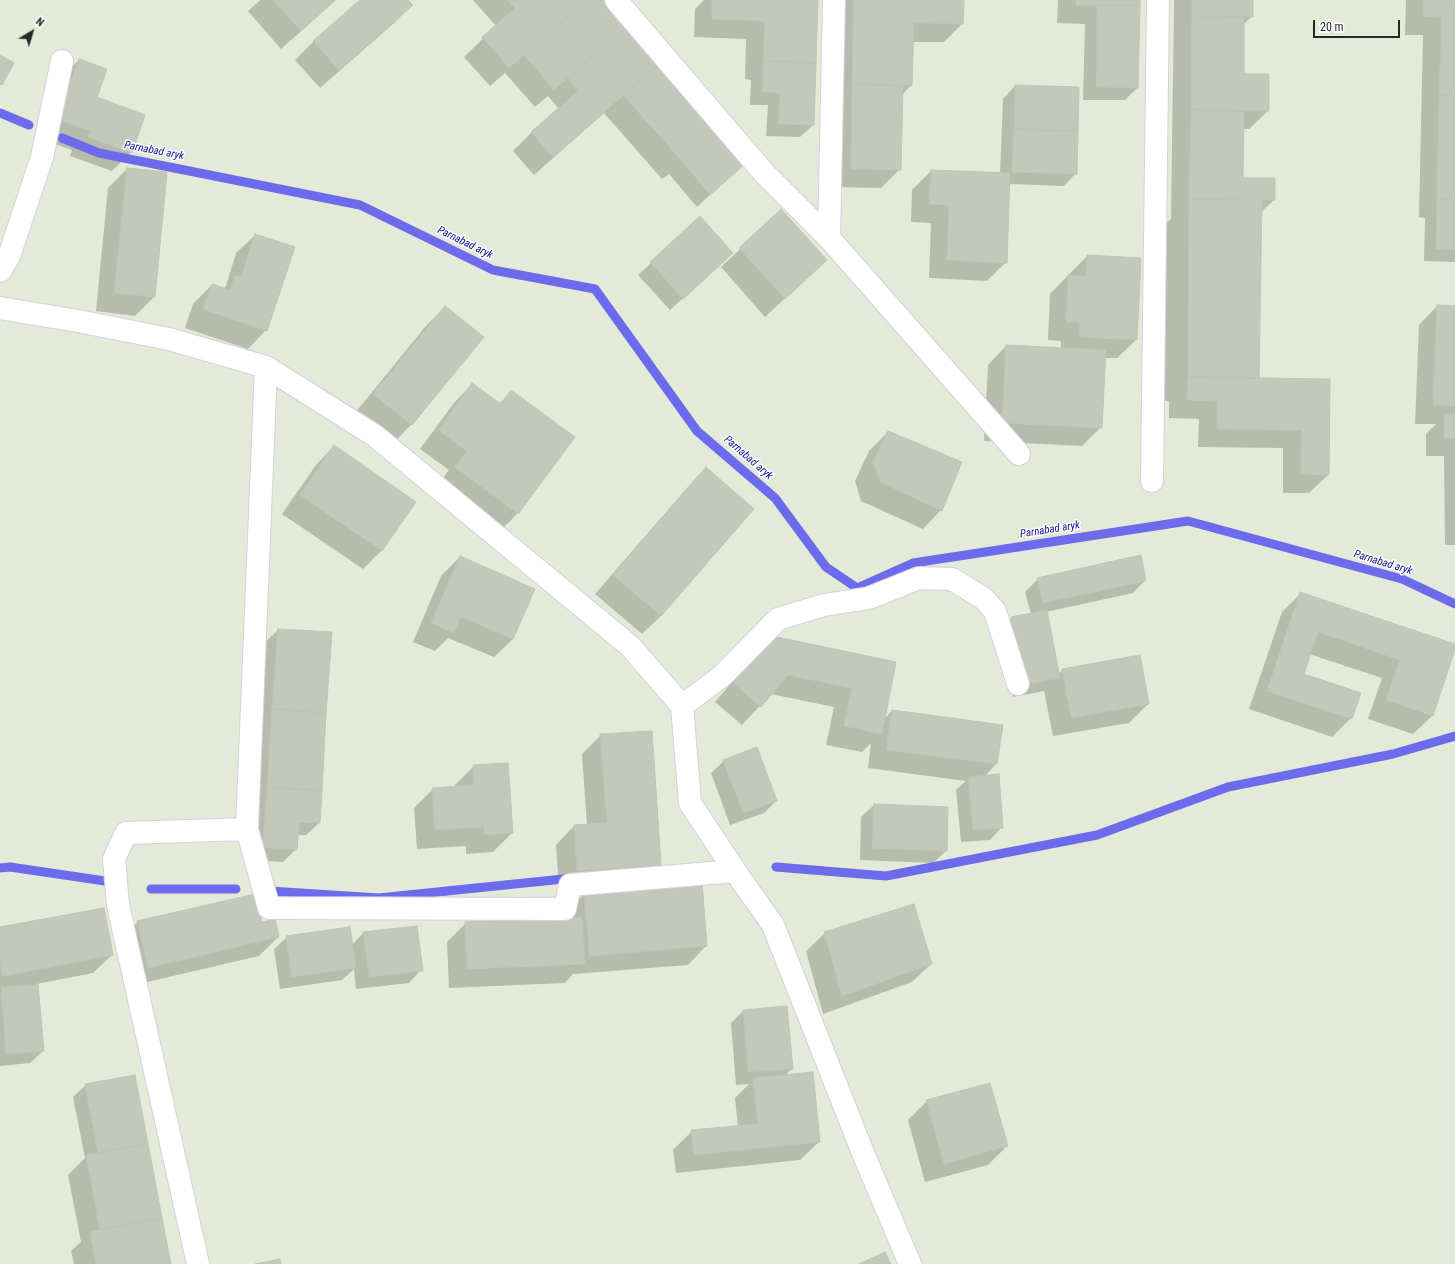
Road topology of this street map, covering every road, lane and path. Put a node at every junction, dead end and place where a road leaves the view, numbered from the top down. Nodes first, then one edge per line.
1 (616, 0) edge
2 (834, 0) edge
3 (1158, 0) edge
4 (62, 61) dead end
5 (829, 238) junction
6 (0, 271) edge
7 (0, 308) edge
8 (266, 367) junction
9 (1019, 454) dead end
10 (1152, 481) dead end
11 (1018, 684) dead end
12 (682, 706) junction
13 (247, 829) junction
14 (735, 871) junction
15 (198, 1264) edge
16 (910, 1264) edge

1 - 5 street
2 - 5 street
3 - 10 street
4 - 6 street
5 - 9 street
7 - 8 street
8 - 12 street
8 - 13 street
11 - 12 street
12 - 14 street
13 - 14 street
13 - 15 street
14 - 16 street

